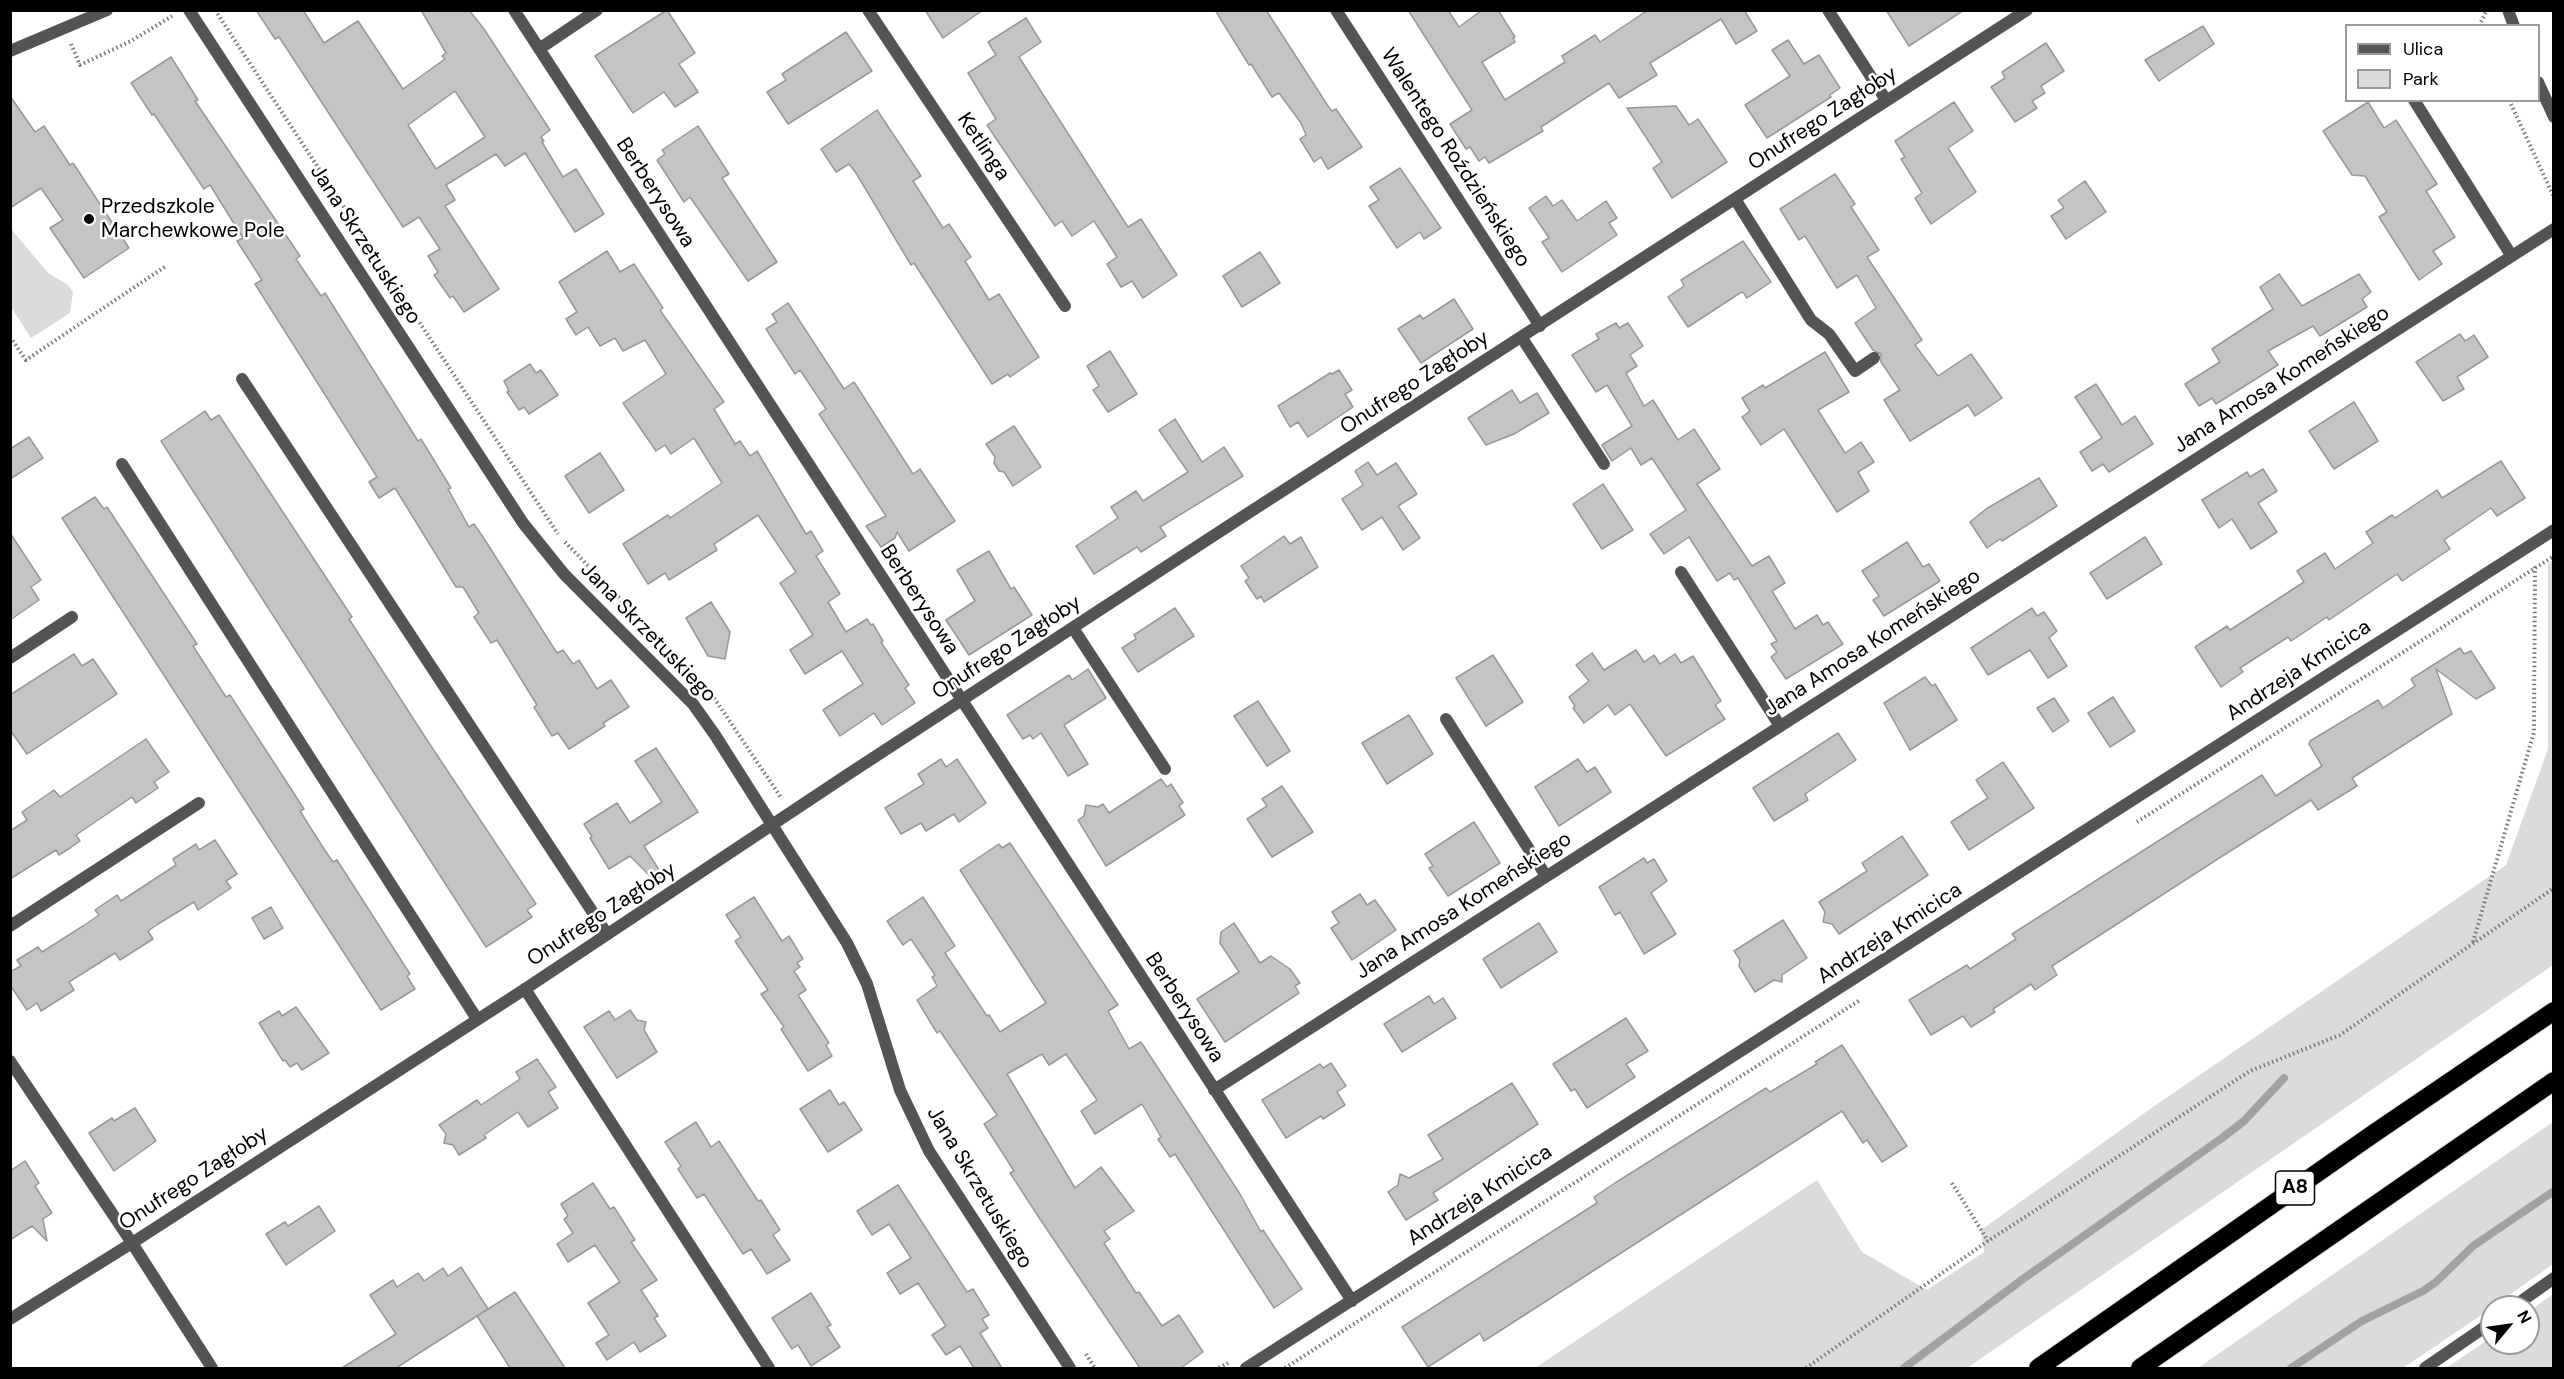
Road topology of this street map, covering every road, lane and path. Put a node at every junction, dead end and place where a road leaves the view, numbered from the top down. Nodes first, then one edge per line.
1 (107, 10) edge
2 (189, 10) edge
3 (215, 10) edge
4 (514, 10) edge
5 (597, 10) edge
6 (868, 10) edge
7 (1336, 10) edge
8 (1828, 10) edge
9 (2027, 10) edge
10 (2487, 10) edge
11 (174, 15) dead end
12 (2480, 24) edge
13 (62, 48) dead end
14 (539, 50) junction
15 (10, 51) edge
16 (2540, 87) edge
17 (1886, 100) junction
18 (2415, 102) edge
19 (2510, 102) edge
20 (2553, 117) edge
21 (2553, 197) edge
22 (1735, 199) junction
23 (2553, 228) edge
24 (2511, 255) junction
25 (166, 266) dead end
26 (1065, 306) dead end
27 (1540, 326) junction
28 (10, 337) edge
29 (1522, 338) junction
30 (1874, 358) dead end
31 (242, 379) dead end
32 (122, 464) dead end
33 (1604, 464) dead end
34 (2553, 530) edge
35 (2535, 542) junction
36 (2553, 556) edge
37 (2535, 568) junction
38 (1681, 572) dead end
39 (72, 617) dead end
40 (1073, 628) junction
41 (10, 658) edge
42 (962, 701) junction
43 (1446, 719) dead end
44 (1780, 726) junction
45 (1165, 769) dead end
46 (781, 799) dead end
47 (199, 803) dead end
48 (2135, 823) dead end
49 (772, 827) junction
50 (1546, 876) junction
51 (2553, 888) edge
52 (10, 926) edge
53 (607, 934) junction
54 (2473, 943) junction
55 (525, 989) junction
56 (1863, 997) dead end
57 (2553, 1011) edge
58 (477, 1019) junction
59 (10, 1061) edge
60 (2553, 1082) edge
61 (1214, 1090) junction
62 (1952, 1183) dead end
63 (1988, 1240) junction
64 (132, 1243) junction
65 (2553, 1278) edge
66 (2530, 1295) edge
67 (1352, 1301) junction
68 (10, 1319) edge
69 (2480, 1330) edge
70 (1084, 1352) dead end
71 (212, 1368) edge
72 (769, 1368) edge
73 (1070, 1368) edge
74 (1095, 1368) edge
75 (1246, 1368) edge
76 (1285, 1368) edge
77 (1806, 1368) edge
78 (2038, 1368) edge
79 (2140, 1368) edge
80 (2425, 1368) edge

1 - 15 street
2 - 49 street, Jana Skrzetuskiego
3 - 46 path
4 - 14 street, Berberysowa
5 - 14 street
6 - 26 street, Ketlinga
7 - 27 street, Walentego Roździeńskiego
8 - 17 street
9 - 17 street, Onufrego Zagłoby
10 - 12 path
11 - 13 path
14 - 42 street, Berberysowa
16 - 20 street
17 - 22 street, Onufrego Zagłoby
18 - 24 street
19 - 21 path
22 - 27 street, Onufrego Zagłoby
22 - 30 street
23 - 24 street, Jana Amosa Komeńskiego
24 - 44 street, Jana Amosa Komeńskiego
25 - 28 path
27 - 29 street, Onufrego Zagłoby
29 - 33 street
29 - 40 street, Onufrego Zagłoby
31 - 53 street
32 - 58 street
34 - 35 street, Andrzeja Kmicica
35 - 37 path
35 - 67 street, Andrzeja Kmicica
36 - 37 path
37 - 48 path
37 - 54 path
38 - 44 street
39 - 41 street
40 - 42 street, Onufrego Zagłoby
40 - 45 street
42 - 49 street, Onufrego Zagłoby
42 - 61 street, Berberysowa
43 - 50 street
44 - 50 street, Jana Amosa Komeńskiego
47 - 52 street
49 - 53 street, Onufrego Zagłoby
49 - 73 street, Jana Skrzetuskiego
50 - 61 street, Jana Amosa Komeńskiego
51 - 54 path
53 - 55 street, Onufrego Zagłoby
54 - 63 path
55 - 58 street, Onufrego Zagłoby
55 - 72 street
56 - 76 path
57 - 78 highway, A8
58 - 64 street, Onufrego Zagłoby
59 - 64 street
60 - 79 highway
61 - 67 street, Berberysowa
62 - 63 path
63 - 77 path
64 - 68 street, Onufrego Zagłoby
64 - 71 street
65 - 66 street
67 - 75 street, Andrzeja Kmicica
69 - 80 street
70 - 74 path

